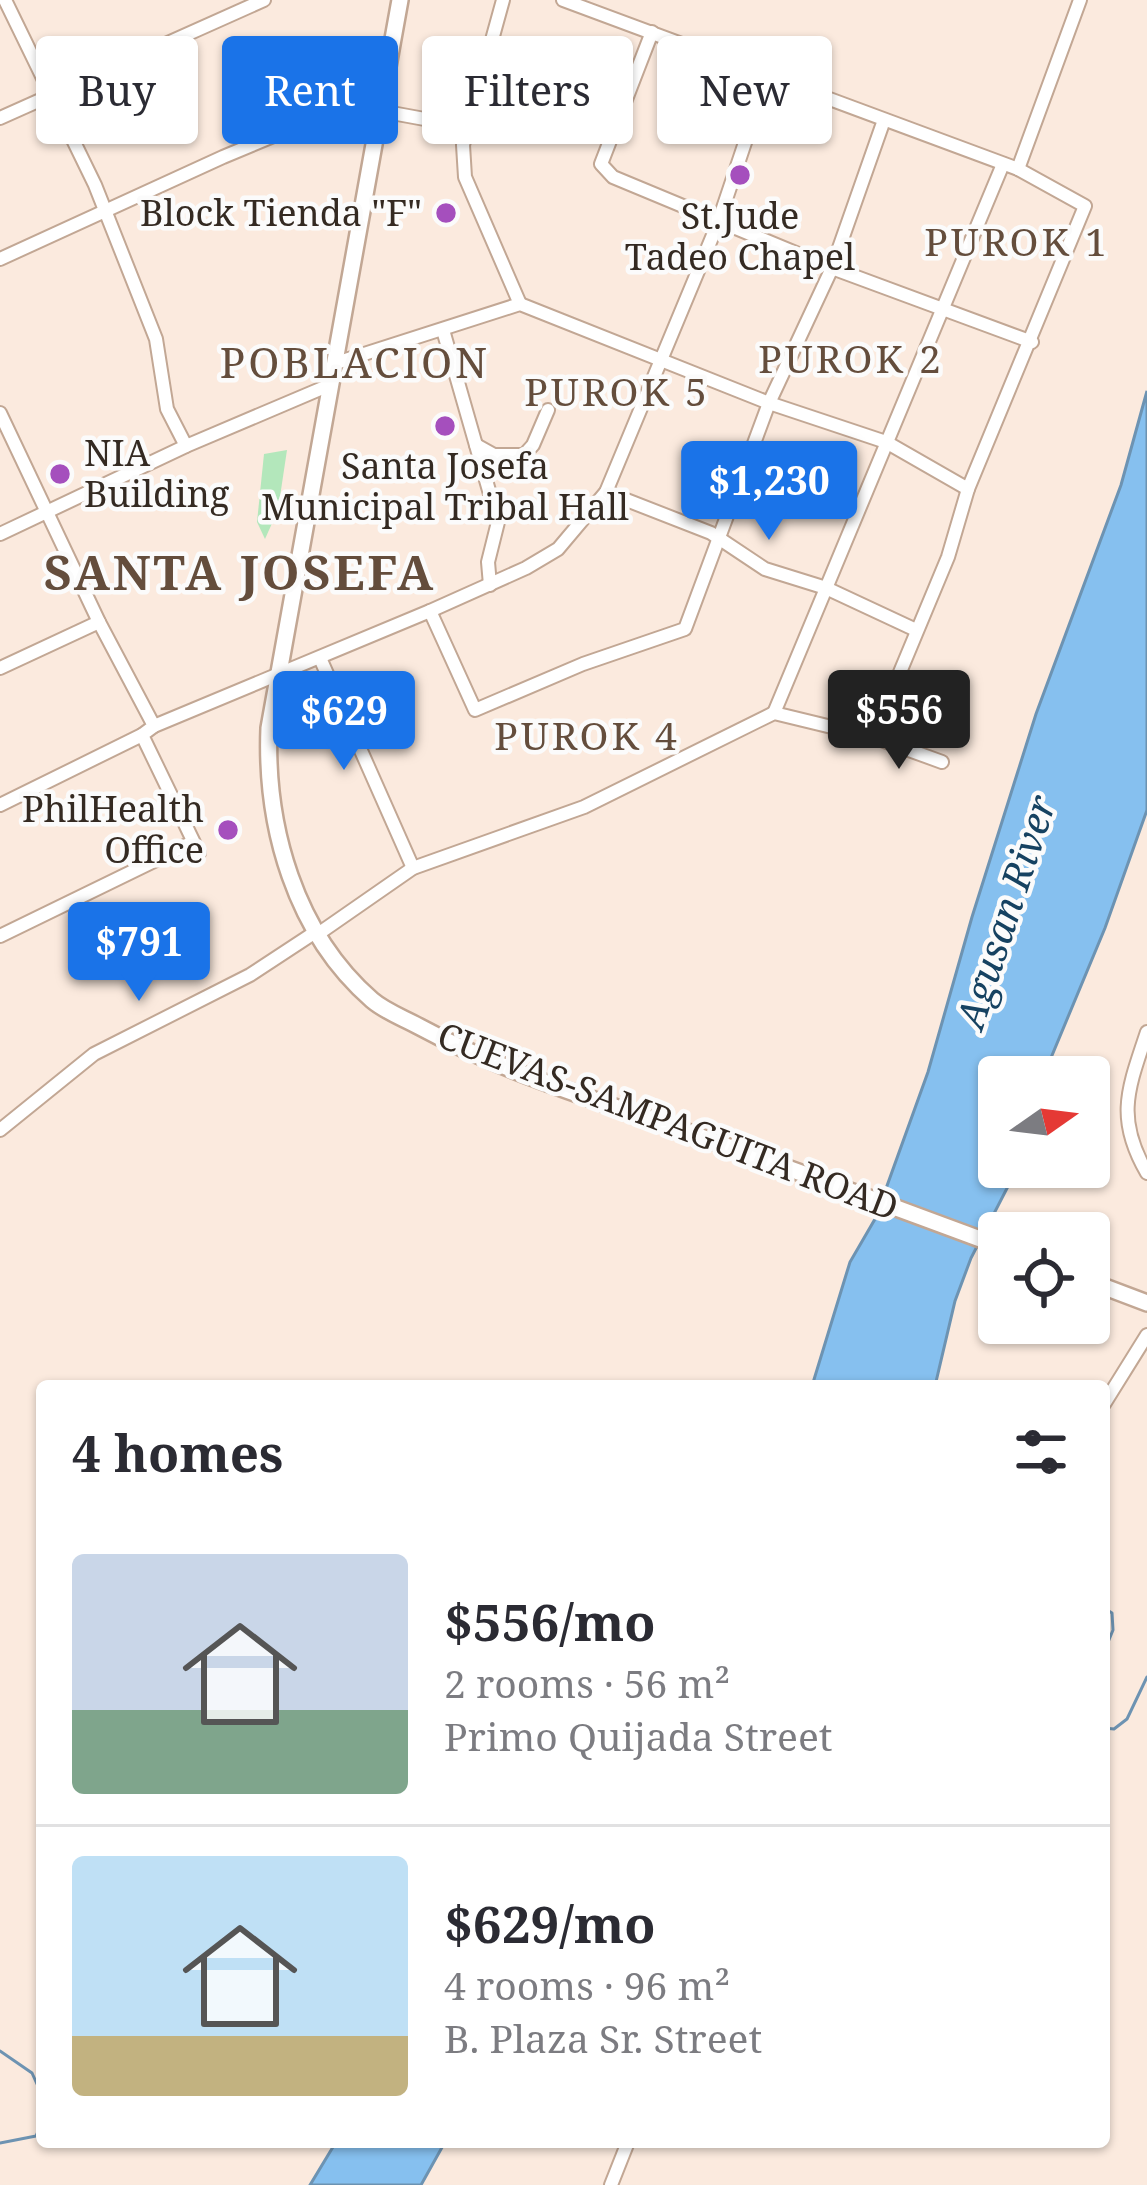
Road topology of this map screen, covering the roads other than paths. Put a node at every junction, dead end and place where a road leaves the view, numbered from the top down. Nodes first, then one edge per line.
1 (5, 0) edge
2 (264, 0) edge
3 (400, 0) edge
4 (503, 0) edge
5 (563, 0) edge
6 (1080, 0) edge
7 (652, 32) junction
8 (181, 36) edge
9 (394, 36) edge
10 (493, 36) edge
11 (663, 36) edge
12 (36, 59) edge
13 (832, 99) edge
14 (36, 100) edge
15 (0, 118) edge
16 (884, 120) junction
17 (76, 144) edge
18 (254, 144) edge
19 (375, 144) edge
20 (464, 144) edge
21 (745, 144) edge
22 (1003, 164) junction
23 (1018, 170) junction
24 (106, 212) junction
25 (718, 223) junction
26 (0, 259) edge
27 (832, 268) junction
28 (520, 304) junction
29 (944, 311) junction
30 (443, 331) junction
31 (1032, 342) junction
32 (662, 360) junction
33 (336, 363) junction
34 (332, 383) junction
35 (769, 404) junction
36 (548, 410) dead end
37 (0, 413) edge
38 (886, 442) junction
39 (475, 445) junction
40 (186, 446) junction
41 (968, 489) junction
42 (606, 492) junction
43 (47, 513) junction
44 (0, 534) edge
45 (721, 540) junction
46 (490, 585) junction
47 (826, 589) junction
48 (430, 611) junction
49 (99, 622) junction
50 (916, 630) junction
51 (320, 658) junction
52 (0, 668) edge
53 (277, 677) junction
54 (774, 713) junction
55 (148, 731) junction
56 (873, 737) junction
57 (942, 762) dead end
58 (0, 805) edge
59 (413, 868) junction
60 (317, 932) junction
61 (0, 936) edge
62 (1147, 1032) edge
63 (0, 1130) edge
64 (1147, 1173) edge
65 (978, 1238) edge
66 (1110, 1289) edge
67 (1144, 1303) edge
68 (1147, 1335) edge
69 (1110, 1394) edge
70 (626, 2148) edge
71 (611, 2185) edge

1 - 12 street
2 - 8 street
3 - 9 main road, CUEVAS-SAMPAGUITA ROAD
4 - 10 street
5 - 7 street
6 - 23 street
7 - 11 street
7 - 25 street
13 - 16 street
14 - 15 street
16 - 22 street
16 - 27 street
17 - 24 street
18 - 24 street
19 - 33 main road, CUEVAS-SAMPAGUITA ROAD
20 - 28 street
21 - 25 street
22 - 23 street
22 - 29 street
23 - 31 street
24 - 26 street
24 - 40 street
25 - 27 street
25 - 32 street
27 - 29 street
27 - 35 street
28 - 30 street
28 - 32 street
29 - 31 street
29 - 38 street
30 - 33 street
30 - 39 street
31 - 41 street
32 - 35 street
32 - 42 street
33 - 34 main road, CUEVAS-SAMPAGUITA ROAD
34 - 40 street
34 - 53 main road, CUEVAS-SAMPAGUITA ROAD
35 - 38 street
35 - 45 street
36 - 39 street
37 - 43 street
38 - 41 street
38 - 47 street
39 - 46 street
40 - 43 street
41 - 50 street
42 - 45 street
42 - 46 street
43 - 44 street
43 - 49 street
45 - 47 street
45 - 48 street
46 - 48 street
47 - 50 street
47 - 54 street
48 - 51 street
49 - 52 street
49 - 55 street
50 - 56 street
51 - 53 street
51 - 59 street
53 - 55 street
53 - 60 main road, CUEVAS-SAMPAGUITA ROAD
54 - 56 street
54 - 59 street
55 - 58 street
55 - 61 street
56 - 57 street
59 - 60 street
60 - 63 street
60 - 65 main road, CUEVAS-SAMPAGUITA ROAD
62 - 64 street
66 - 67 main road
68 - 69 street
70 - 71 street

